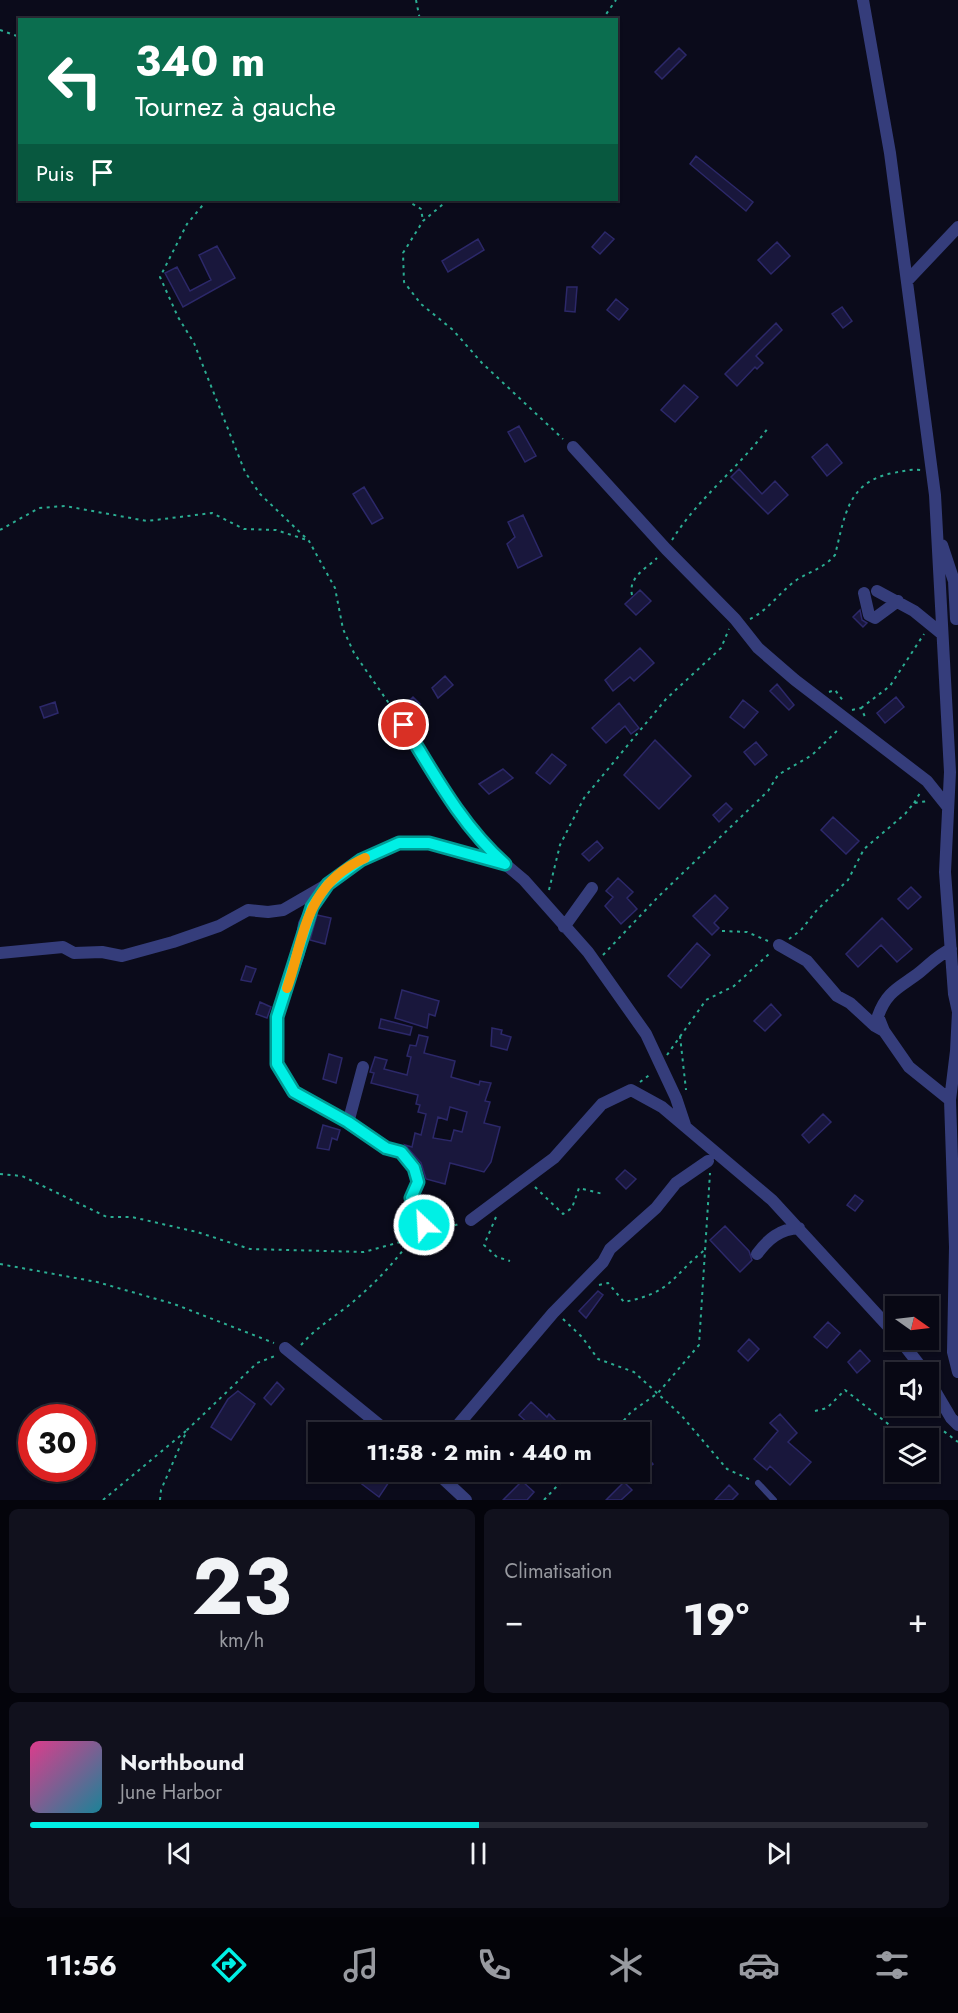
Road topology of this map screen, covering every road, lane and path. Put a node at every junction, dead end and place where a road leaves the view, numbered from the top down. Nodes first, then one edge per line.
1 (416, 0) edge
2 (616, 0) edge
3 (863, 0) edge
4 (420, 18) edge
5 (603, 18) edge
6 (0, 30) edge
7 (18, 36) edge
8 (206, 201) edge
9 (408, 201) edge
10 (447, 201) edge
11 (423, 221) junction
12 (958, 227) edge
13 (907, 281) junction
14 (768, 428) dead end
15 (573, 447) joint
16 (932, 470) junction
17 (936, 527) junction
18 (0, 530) edge
19 (309, 541) junction
20 (666, 549) junction
21 (877, 591) dead end
22 (864, 593) dead end
23 (632, 595) dead end
24 (898, 601) junction
25 (957, 618) edge
26 (737, 622) junction
27 (938, 634) junction
28 (853, 716) junction
29 (404, 725) joint
30 (954, 768) edge
31 (927, 781) junction
32 (914, 803) dead end
33 (947, 806) junction
34 (505, 864) junction
35 (328, 884) junction
36 (592, 888) dead end
37 (548, 909) junction
38 (564, 927) junction
39 (722, 931) dead end
40 (779, 945) joint
41 (953, 945) edge
42 (0, 953) edge
43 (596, 964) junction
44 (884, 1031) junction
45 (680, 1036) dead end
46 (359, 1074) dead end
47 (687, 1100) dead end
48 (950, 1100) junction
49 (348, 1122) junction
50 (685, 1127) junction
51 (708, 1161) joint
52 (0, 1174) edge
53 (526, 1179) junction
54 (603, 1194) dead end
55 (498, 1200) junction
56 (471, 1220) joint
57 (799, 1228) junction
58 (418, 1237) joint
59 (706, 1249) junction
60 (757, 1254) dead end
61 (510, 1261) dead end
62 (0, 1264) edge
63 (589, 1277) junction
64 (553, 1313) junction
65 (885, 1323) edge
66 (908, 1350) edge
67 (290, 1351) junction
68 (917, 1362) edge
69 (958, 1372) edge
70 (658, 1393) junction
71 (939, 1398) edge
72 (815, 1411) dead end
73 (376, 1422) edge
74 (461, 1422) edge
75 (622, 1422) edge
76 (958, 1425) edge
77 (187, 1430) junction
78 (958, 1442) edge
79 (447, 1482) edge
80 (561, 1482) edge
81 (758, 1483) joint
82 (103, 1500) edge
83 (160, 1500) edge
84 (466, 1500) edge
85 (544, 1500) edge
86 (774, 1500) edge

1 - 4 path
2 - 5 path
3 - 13 street
6 - 7 path
8 - 19 path
9 - 11 path
10 - 11 path
11 - 15 path
12 - 13 street
13 - 16 street
14 - 20 path
15 - 20 street
16 - 17 street
16 - 26 path
17 - 25 street
17 - 27 street
18 - 19 path
19 - 29 path
20 - 23 path
20 - 26 street
21 - 24 street
22 - 24 street
24 - 27 street
25 - 27 street
26 - 28 street
26 - 37 path
27 - 28 path
27 - 30 street
28 - 31 street
28 - 43 path
29 - 34 street
30 - 33 street
31 - 32 path
31 - 33 street
33 - 41 street
34 - 35 street
34 - 37 street
35 - 42 street
35 - 49 street
36 - 38 street
37 - 38 street
38 - 43 street
39 - 40 path
40 - 44 street
41 - 44 street
41 - 48 street
43 - 50 street
44 - 48 street
45 - 47 path
46 - 49 street
48 - 69 street
49 - 58 street
50 - 53 street
50 - 57 street
51 - 59 path
51 - 63 street
52 - 67 path
53 - 54 path
53 - 55 street
55 - 56 street
55 - 61 path
56 - 58 path
57 - 60 street
57 - 65 street
59 - 63 path
59 - 70 path
62 - 67 path
63 - 64 street
64 - 70 path
64 - 74 street
66 - 68 street
67 - 73 street
67 - 77 path
70 - 75 path
70 - 81 path
71 - 76 street
72 - 78 path
77 - 82 path
77 - 83 path
79 - 84 street
80 - 85 path
81 - 86 lane

